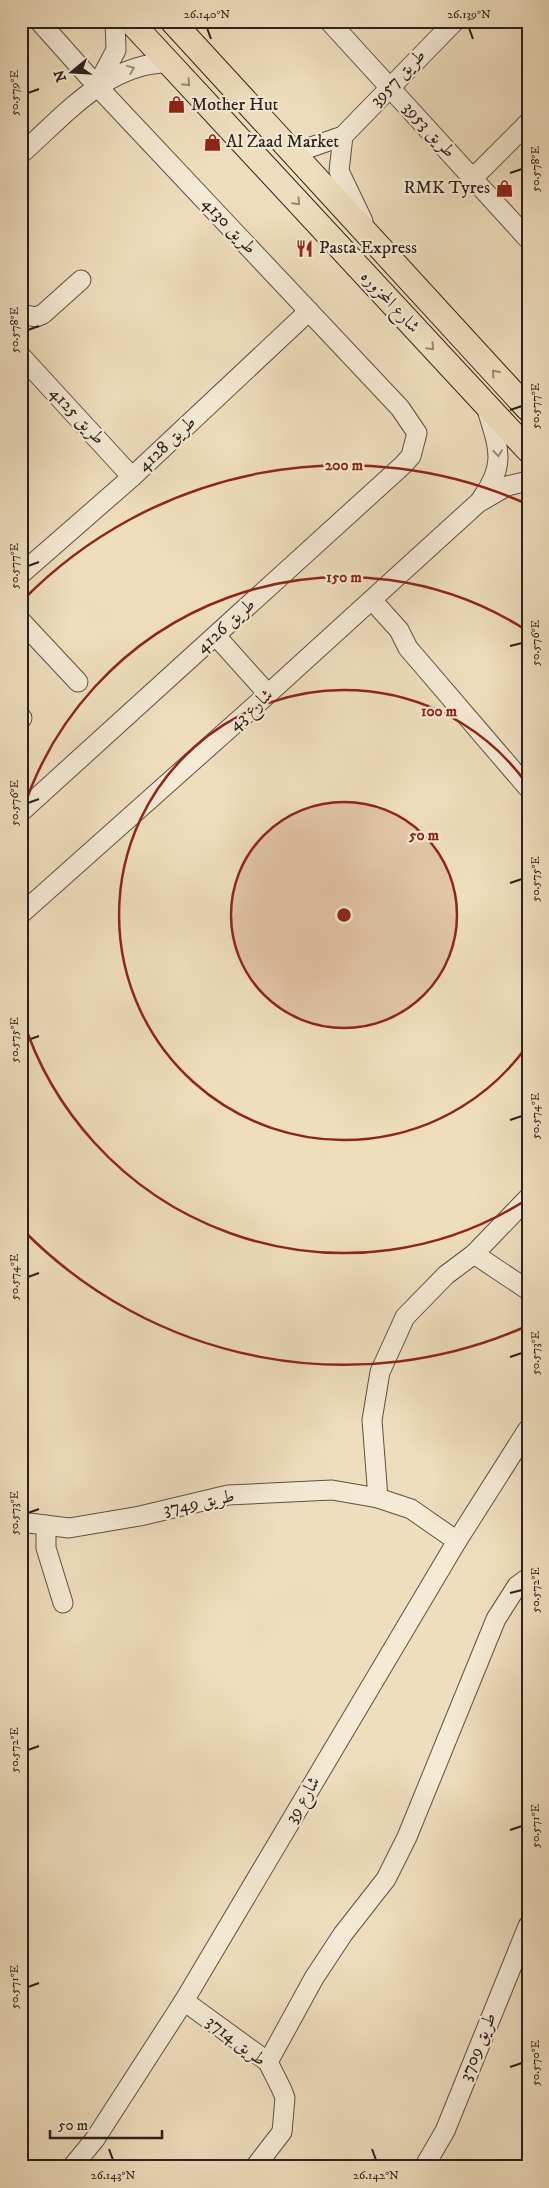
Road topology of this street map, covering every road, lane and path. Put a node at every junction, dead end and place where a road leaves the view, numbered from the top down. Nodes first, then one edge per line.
1 (39, 21) edge
2 (115, 21) edge
3 (130, 21) edge
4 (172, 21) edge
5 (329, 21) edge
6 (455, 21) edge
7 (169, 63) junction
8 (97, 86) junction
9 (390, 86) junction
10 (528, 123) edge
11 (343, 136) junction
12 (294, 153) junction
13 (21, 154) edge
14 (472, 179) junction
15 (370, 237) junction
16 (528, 239) edge
17 (81, 280) dead end
18 (309, 311) junction
19 (21, 314) edge
20 (21, 356) edge
21 (485, 406) junction
22 (528, 409) edge
23 (418, 432) joint
24 (528, 450) edge
25 (132, 477) junction
26 (528, 481) edge
27 (478, 503) junction
28 (21, 574) edge
29 (367, 604) junction
30 (21, 620) edge
31 (216, 636) junction
32 (78, 682) dead end
33 (268, 694) junction
34 (528, 788) edge
35 (21, 812) edge
36 (21, 914) edge
37 (528, 1198) edge
38 (474, 1254) junction
39 (528, 1290) edge
40 (528, 1430) edge
41 (378, 1498) junction
42 (21, 1522) edge
43 (46, 1524) junction
44 (457, 1541) junction
45 (528, 1578) edge
46 (63, 1603) dead end
47 (528, 1926) edge
48 (184, 2001) junction
49 (268, 2062) junction
50 (72, 2167) edge
51 (255, 2167) edge
52 (424, 2167) edge

1 - 8 street, طريق 4130
2 - 8 street
3 - 7 main road, شارع المحزوره
4 - 12 main road, شارع المحزوره
5 - 9 street, طريق 3953
6 - 9 street, طريق 3957
8 -> 7 street
7 -> 21 main road, شارع المحزوره
8 - 13 street
8 - 18 street, طريق 4130
9 - 11 street, طريق 3957
9 - 14 street, طريق 3953
10 - 14 street
11 - 12 street, طريق 3957
11 - 15 street
12 - 15 main road, شارع المحزوره
14 - 16 street, طريق 3953
22 -> 15 main road, شارع المحزوره
17 - 19 street
18 - 23 street, طريق 4130
18 - 25 street, طريق 4128
20 - 25 street, طريق 4125
21 - 24 main road, شارع المحزوره
21 -> 27 street, شارع 43
23 - 31 street, طريق 4126
25 - 28 street, طريق 4128
26 - 27 street, شارع 43
27 - 29 street, شارع 43
29 - 33 street, شارع 43
29 - 34 street
30 - 32 street
31 - 33 street
31 - 35 street, طريق 4126
33 - 36 street, شارع 43
37 - 38 street
38 - 39 street
38 - 41 street
40 - 44 street, شارع 39
41 - 43 street, طريق 3749
41 - 44 street, طريق 3749
42 - 43 street, طريق 3749
43 - 46 street
44 - 48 street, شارع 39
45 - 49 street
47 - 52 street, طريق 3709
48 - 49 street, طريق 3714
48 - 50 street, شارع 39
49 - 51 street, طريق 3714

